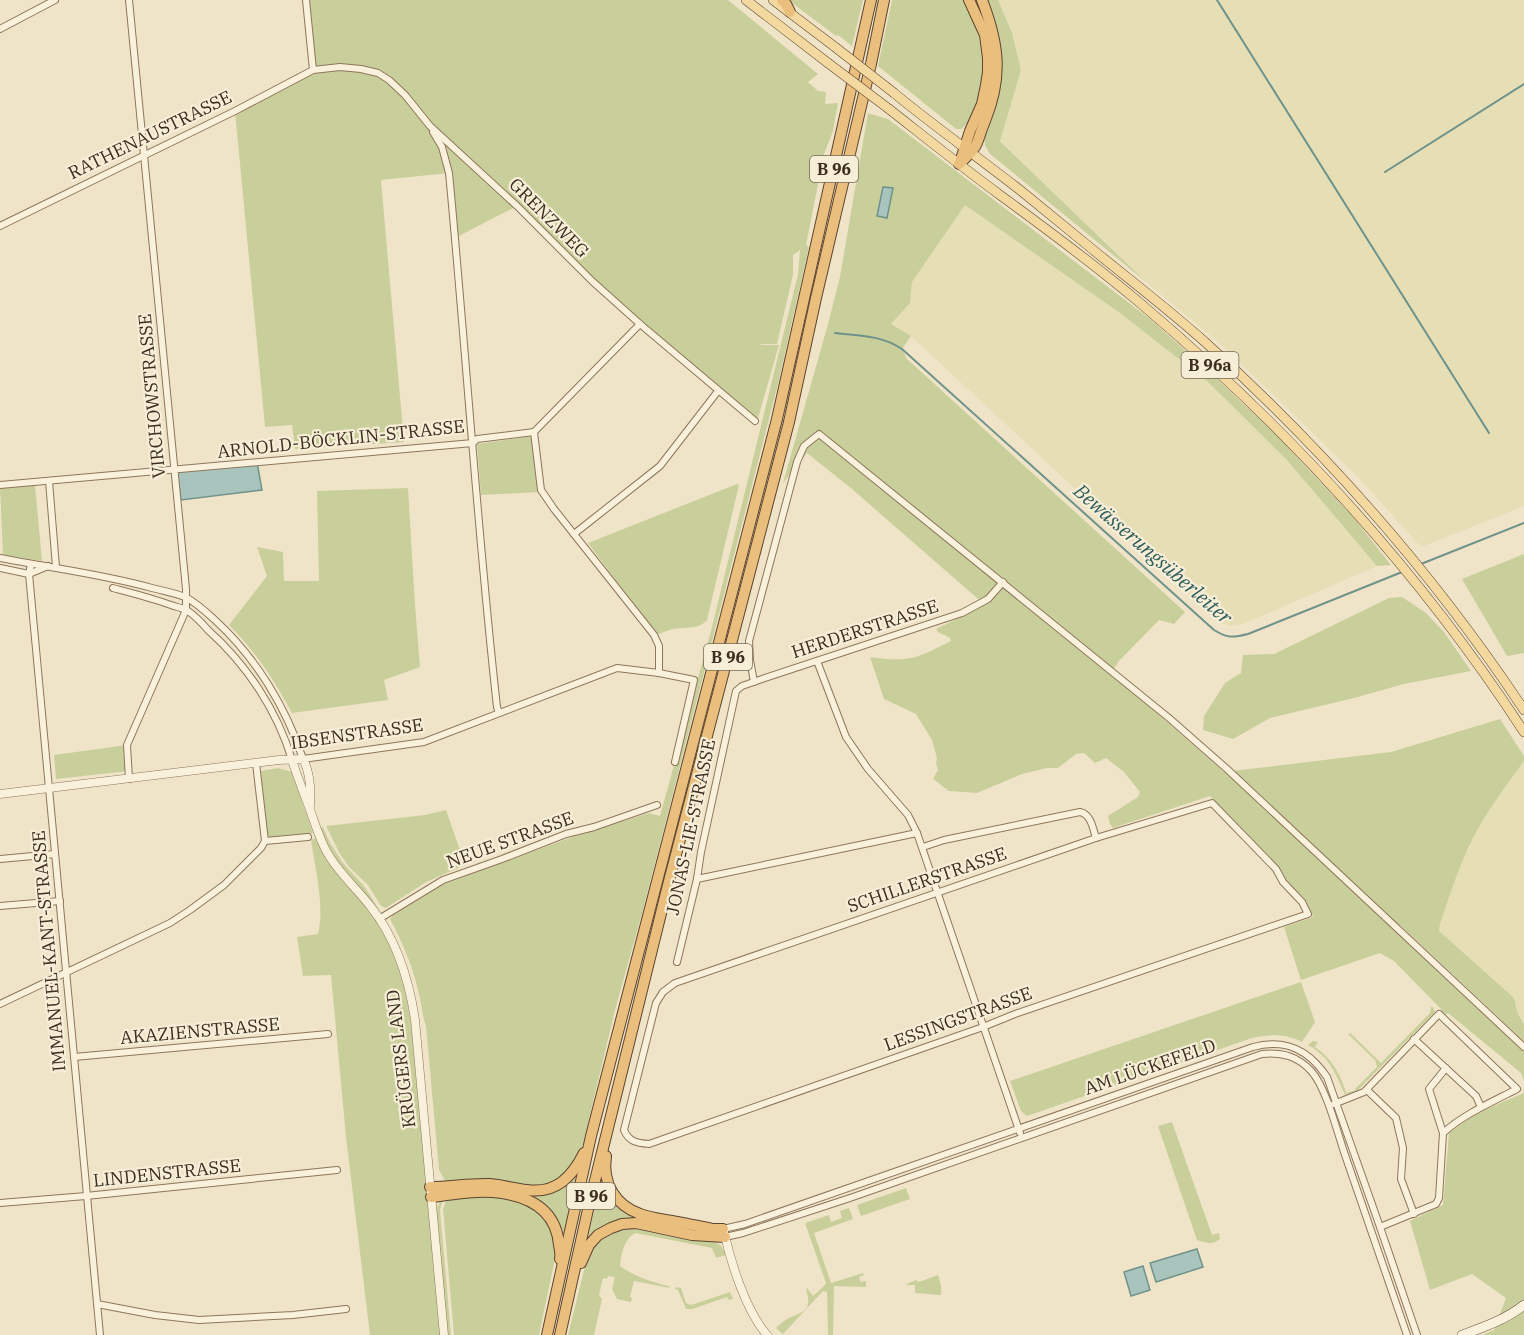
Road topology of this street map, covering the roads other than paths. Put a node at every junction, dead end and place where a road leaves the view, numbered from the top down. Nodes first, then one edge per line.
1 (55, 0) edge
2 (129, 0) edge
3 (306, 0) edge
4 (746, 0) edge
5 (773, 0) edge
6 (782, 0) edge
7 (871, 0) edge
8 (891, 0) edge
9 (969, 0) edge
10 (982, 0) edge
11 (883, 5) edge
12 (790, 12) junction
13 (0, 29) edge
14 (313, 70) junction
15 (430, 126) junction
16 (968, 150) junction
17 (144, 154) junction
18 (959, 164) junction
19 (0, 226) edge
20 (640, 324) junction
21 (718, 391) junction
22 (755, 421) dead end
23 (534, 432) junction
24 (473, 442) junction
25 (173, 470) junction
26 (49, 481) junction
27 (0, 485) edge
28 (574, 534) junction
29 (0, 551) edge
30 (0, 558) edge
31 (31, 564) junction
32 (52, 566) junction
33 (0, 568) edge
34 (29, 574) junction
35 (1003, 582) junction
36 (113, 588) dead end
37 (186, 597) junction
38 (186, 610) junction
39 (817, 661) junction
40 (659, 673) junction
41 (754, 682) junction
42 (734, 698) joint
43 (1524, 710) edge
44 (499, 713) junction
45 (1524, 732) edge
46 (303, 759) junction
47 (292, 760) junction
48 (675, 762) dead end
49 (256, 763) junction
50 (129, 779) junction
51 (49, 789) junction
52 (0, 795) edge
53 (657, 805) dead end
54 (310, 807) junction
55 (917, 833) junction
56 (308, 837) dead end
57 (1096, 838) junction
58 (265, 841) junction
59 (923, 847) junction
60 (55, 854) junction
61 (0, 859) edge
62 (697, 879) junction
63 (937, 893) junction
64 (60, 901) junction
65 (0, 906) edge
66 (1308, 914) joint
67 (379, 918) junction
68 (677, 962) dead end
69 (66, 971) junction
70 (0, 1004) edge
71 (983, 1027) junction
72 (328, 1034) dead end
73 (1414, 1039) junction
74 (1524, 1047) edge
75 (74, 1058) junction
76 (1446, 1068) junction
77 (1367, 1090) junction
78 (614, 1101) junction
79 (1337, 1103) junction
80 (1328, 1106) junction
81 (1481, 1107) junction
82 (1018, 1129) junction
83 (624, 1130) joint
84 (1443, 1133) junction
85 (591, 1136) junction
86 (1022, 1137) junction
87 (337, 1170) dead end
88 (431, 1192) junction
89 (86, 1196) junction
90 (0, 1203) edge
91 (1414, 1214) junction
92 (1380, 1227) junction
93 (724, 1233) junction
94 (570, 1291) junction
95 (555, 1300) junction
96 (97, 1304) junction
97 (1524, 1305) edge
98 (346, 1309) dead end
99 (100, 1335) edge
100 (444, 1335) edge
101 (547, 1335) edge
102 (560, 1335) edge
103 (766, 1335) edge
104 (1407, 1335) edge
105 (1417, 1335) edge
106 (1462, 1335) edge

1 - 13 street
2 - 17 street, VIRCHOWSTRASSE
3 - 14 street
4 - 18 main road, B 96a, bridge
5 - 12 main road
6 - 12 highway
7 - 85 highway, B 96
8 - 11 highway
9 - 16 highway
10 - 16 highway
11 - 78 highway, B 96
12 - 16 main road, B 96a, bridge
14 - 15 street, GRENZWEG
14 - 17 street, RATHENAUSTRASSE
15 - 20 street, GRENZWEG
15 - 24 street
16 - 18 highway
16 - 43 main road, B 96a
17 - 19 street, RATHENAUSTRASSE
17 - 25 street, VIRCHOWSTRASSE
18 - 45 main road, B 96a
20 - 21 street, GRENZWEG
20 - 23 street
21 - 22 street, GRENZWEG
21 - 28 street
23 - 24 street, ARNOLD-BÖCKLIN-STRASSE
23 - 28 street
24 - 25 street, ARNOLD-BÖCKLIN-STRASSE
24 - 44 street
25 - 26 street, ARNOLD-BÖCKLIN-STRASSE
25 - 37 street, VIRCHOWSTRASSE
26 - 27 street, ARNOLD-BÖCKLIN-STRASSE
26 - 32 street
28 - 40 street
29 - 30 street
30 - 31 street
30 - 33 street
31 - 32 street
31 - 34 street, IMMANUEL-KANT-STRASSE
32 - 34 street
32 - 37 street
33 - 34 street
34 - 51 street, IMMANUEL-KANT-STRASSE
35 - 39 street, HERDERSTRASSE
35 - 41 street
35 - 74 street
36 - 38 street
37 - 38 street, VIRCHOWSTRASSE
37 - 46 street
38 - 47 street
38 - 50 street, VIRCHOWSTRASSE
39 - 41 street, HERDERSTRASSE
39 - 55 street
40 - 44 street, IBSENSTRASSE
40 - 48 street, IBSENSTRASSE
41 - 42 street, HERDERSTRASSE
42 - 62 street, JONAS-LIE-STRASSE
44 - 46 street, IBSENSTRASSE
46 - 47 street, IBSENSTRASSE
46 - 54 street, KRÜGERS LAND
47 - 49 street, IBSENSTRASSE
47 - 54 street, KRÜGERS LAND
49 - 50 street, IBSENSTRASSE
49 - 58 street
50 - 51 street, IBSENSTRASSE
51 - 52 street, IBSENSTRASSE
51 - 60 street, IMMANUEL-KANT-STRASSE
53 - 67 street, NEUE STRASSE
54 - 67 street, KRÜGERS LAND
55 - 59 street
55 - 62 street
56 - 58 street
57 - 59 street
57 - 63 street, SCHILLERSTRASSE
57 - 66 street, SCHILLERSTRASSE
58 - 69 street
59 - 63 street
60 - 61 street
60 - 64 street, IMMANUEL-KANT-STRASSE
62 - 68 street, JONAS-LIE-STRASSE
63 - 71 street
63 - 83 street, SCHILLERSTRASSE
64 - 65 street
64 - 69 street, IMMANUEL-KANT-STRASSE
66 - 71 street, LESSINGSTRASSE
67 - 88 street, KRÜGERS LAND
69 - 70 street
69 - 75 street, IMMANUEL-KANT-STRASSE
71 - 82 street
71 - 83 street, LESSINGSTRASSE
72 - 75 street, AKAZIENSTRASSE
73 - 76 street
73 - 77 street
73 - 81 street
75 - 89 street, IMMANUEL-KANT-STRASSE
76 - 81 street
76 - 84 street
77 - 79 street
77 - 91 street
78 - 93 highway
78 - 94 highway, B 96
79 - 80 street
79 - 82 street, AM LÜCKEFELD
79 - 92 street, AM LÜCKEFELD
80 - 86 street, AM LÜCKEFELD
80 - 104 street, AM LÜCKEFELD
81 - 84 street
82 - 86 street
82 - 93 street, AM LÜCKEFELD
84 - 91 street
85 - 88 highway
85 - 95 highway, B 96
86 - 93 street, AM LÜCKEFELD
87 - 89 street, LINDENSTRASSE
88 - 95 highway
88 - 100 street, KRÜGERS LAND
89 - 90 street, LINDENSTRASSE
89 - 96 street, IMMANUEL-KANT-STRASSE
91 - 92 street
92 - 105 street, AM LÜCKEFELD
93 - 94 highway
93 - 103 street
94 - 102 highway, B 96
95 - 101 highway, B 96
96 - 98 street
96 - 99 street, IMMANUEL-KANT-STRASSE
97 - 106 main road

